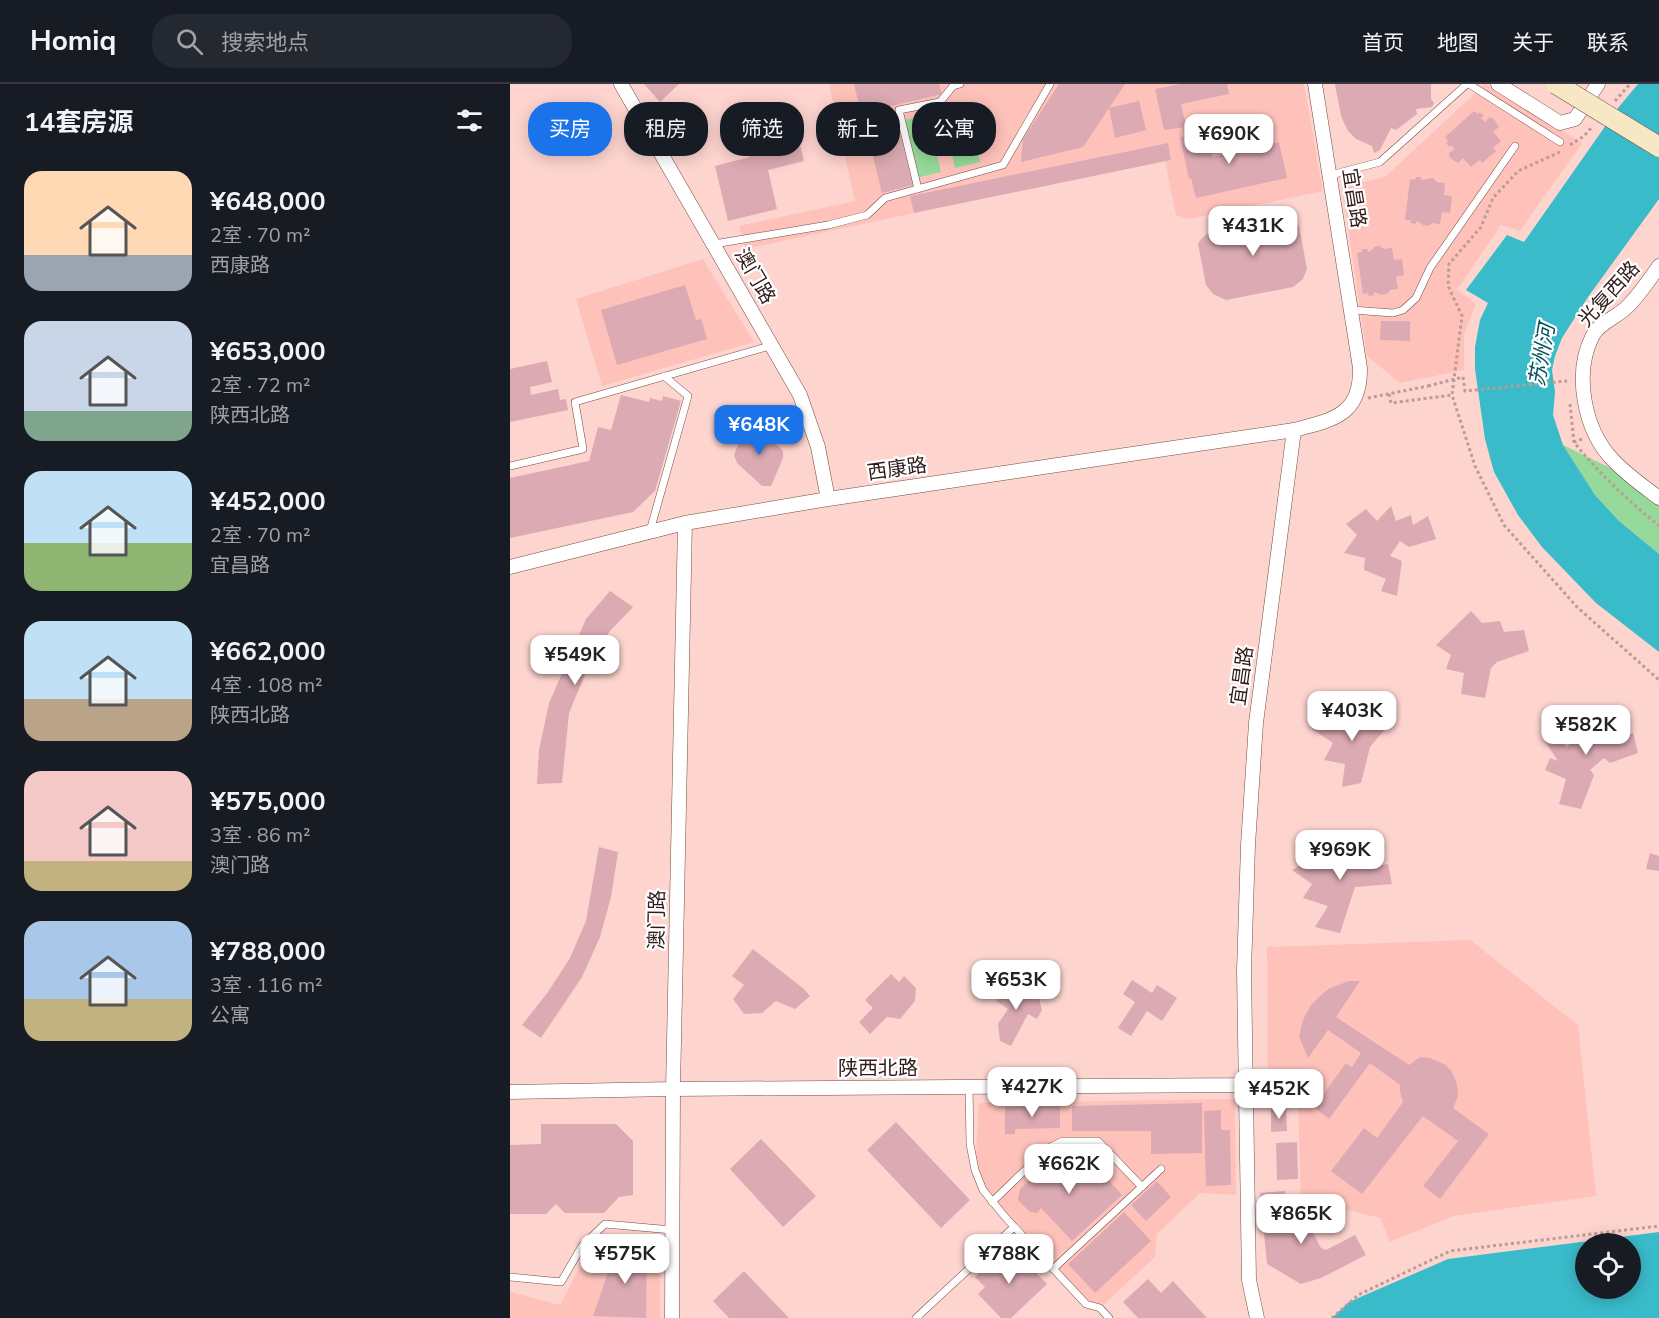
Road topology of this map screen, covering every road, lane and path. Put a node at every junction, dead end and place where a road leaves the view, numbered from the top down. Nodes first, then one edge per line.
1 (621, 84) edge
2 (960, 84) edge
3 (1050, 84) edge
4 (1315, 84) edge
5 (1468, 84) edge
6 (1498, 84) edge
7 (1556, 84) edge
8 (1598, 84) edge
9 (1620, 84) edge
10 (1630, 84) edge
11 (1627, 88) junction
12 (1612, 104) dead end
13 (1598, 120) dead end
14 (1560, 142) dead end
15 (1515, 146) dead end
16 (1659, 147) edge
17 (1331, 175) junction
18 (918, 189) junction
19 (714, 244) junction
20 (1659, 266) edge
21 (1352, 310) junction
22 (773, 345) junction
23 (664, 376) junction
24 (1567, 381) dead end
25 (1389, 394) junction
26 (1452, 395) junction
27 (1355, 400) junction
28 (1294, 430) junction
29 (510, 466) edge
30 (1659, 498) edge
31 (828, 499) junction
32 (685, 523) junction
33 (650, 532) junction
34 (510, 567) edge
35 (1659, 680) edge
36 (1246, 1085) junction
37 (969, 1087) junction
38 (673, 1089) junction
39 (510, 1092) edge
40 (1161, 1169) dead end
41 (1142, 1187) junction
42 (992, 1202) junction
43 (1659, 1226) edge
44 (1014, 1227) junction
45 (672, 1230) junction
46 (1053, 1269) junction
47 (510, 1277) edge
48 (672, 1318) edge
49 (916, 1318) edge
50 (1109, 1318) edge
51 (1257, 1318) edge
52 (1332, 1318) edge

1 - 19 street, 澳门路
2 - 18 lane
3 - 18 lane
4 - 17 street, 宜昌路
5 - 14 lane
5 - 17 lane
6 - 8 street
7 - 16 main road, bridge
9 - 11 path
10 - 11 path
11 - 12 path
13 - 26 path
15 - 21 lane
17 - 21 street, 宜昌路
18 - 19 lane
19 - 22 street, 澳门路
20 - 30 street, 光复西路
21 - 27 street, 宜昌路
22 - 23 lane
22 - 31 street, 澳门路
23 - 29 lane
23 - 33 lane
24 - 25 path, bridge
25 - 26 path
25 - 27 path
26 - 35 path
27 - 28 street
28 - 31 street, 西康路
28 - 36 street, 宜昌路
31 - 32 street, 西康路
32 - 33 street, 西康路
32 - 38 street, 澳门路
33 - 34 street, 西康路
36 - 37 street, 陕西北路
36 - 51 street, 宜昌路
37 - 38 street, 陕西北路
37 - 42 lane
38 - 39 street, 陕西北路
38 - 45 street, 澳门路
40 - 41 lane
41 - 42 lane
41 - 46 lane
42 - 44 lane
43 - 52 path
44 - 46 lane
44 - 49 lane
45 - 47 lane
45 - 48 street, 澳门路
46 - 50 lane

